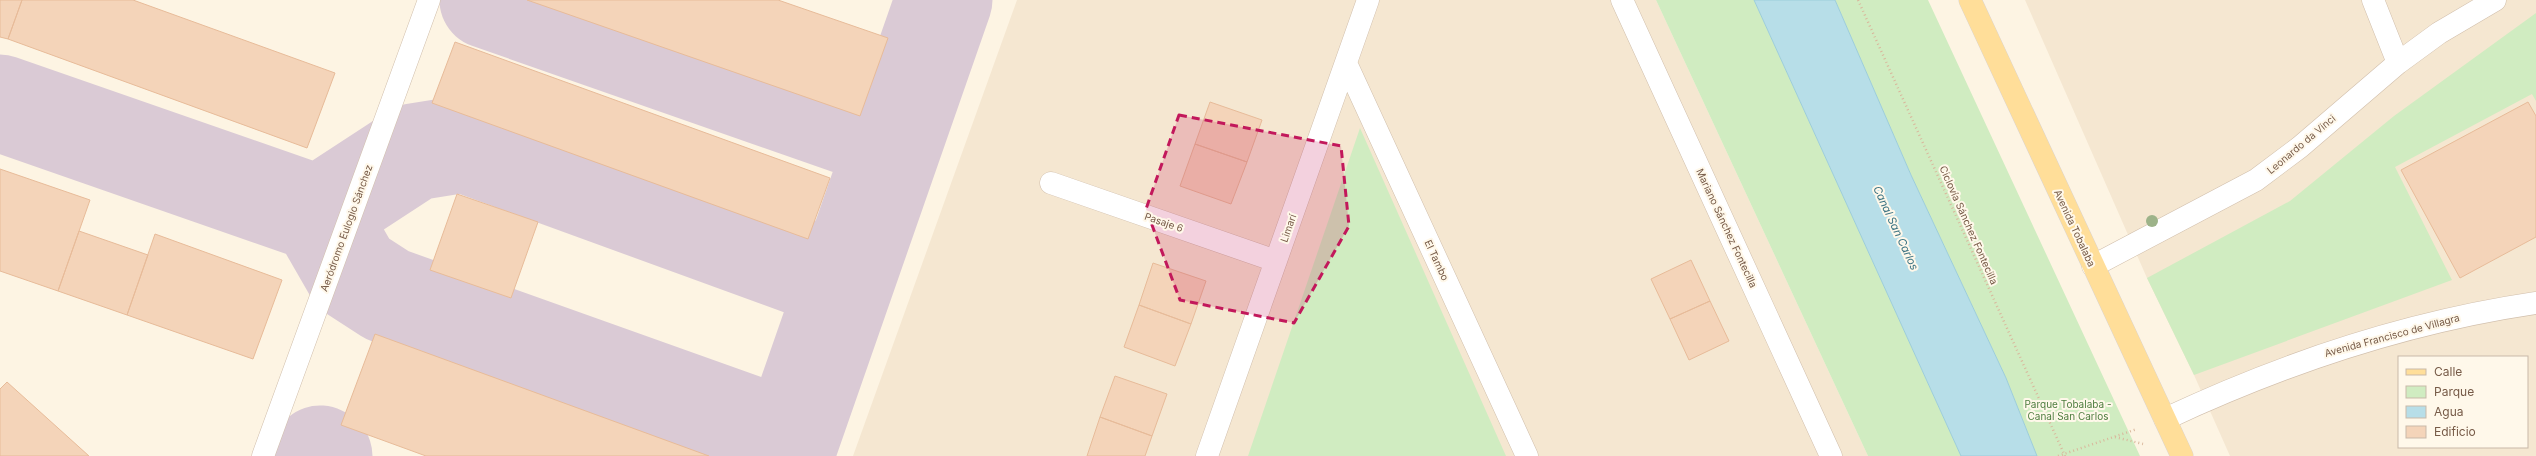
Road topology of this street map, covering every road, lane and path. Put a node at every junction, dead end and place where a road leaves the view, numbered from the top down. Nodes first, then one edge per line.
1 (429, 0) edge
2 (1368, 0) edge
3 (1622, 0) edge
4 (1858, 0) edge
5 (1970, 0) edge
6 (2373, 0) edge
7 (2495, 0) edge
8 (1346, 63) junction
9 (2398, 63) junction
10 (1051, 183) dead end
11 (1276, 261) junction
12 (2093, 266) junction
13 (2536, 303) edge
14 (2164, 419) junction
15 (2114, 437) dead end
16 (2065, 455) edge
17 (263, 456) edge
18 (1207, 456) edge
19 (1527, 456) edge
20 (1831, 456) edge
21 (2058, 456) edge
22 (2182, 456) edge

1 - 17 street, Aeródromo Eulogio Sánchez
2 - 8 street, Limarí
3 - 20 street, Mariano Sánchez Fontecilla
4 - 16 path, Ciclovía Sánchez Fontecilla
5 - 12 main road, Avenida Tobalaba
6 - 9 street
7 - 9 street, Leonardo da Vinci
8 - 11 street, Limarí
8 - 19 street, El Tambo
9 - 12 street, Leonardo da Vinci
10 - 11 street, Pasaje 6
11 - 18 street, Limarí
12 - 14 main road, Avenida Tobalaba
13 - 14 street, Avenida Francisco de Villagra
14 - 22 main road, Avenida Tobalaba
15 - 16 path
16 - 21 path

